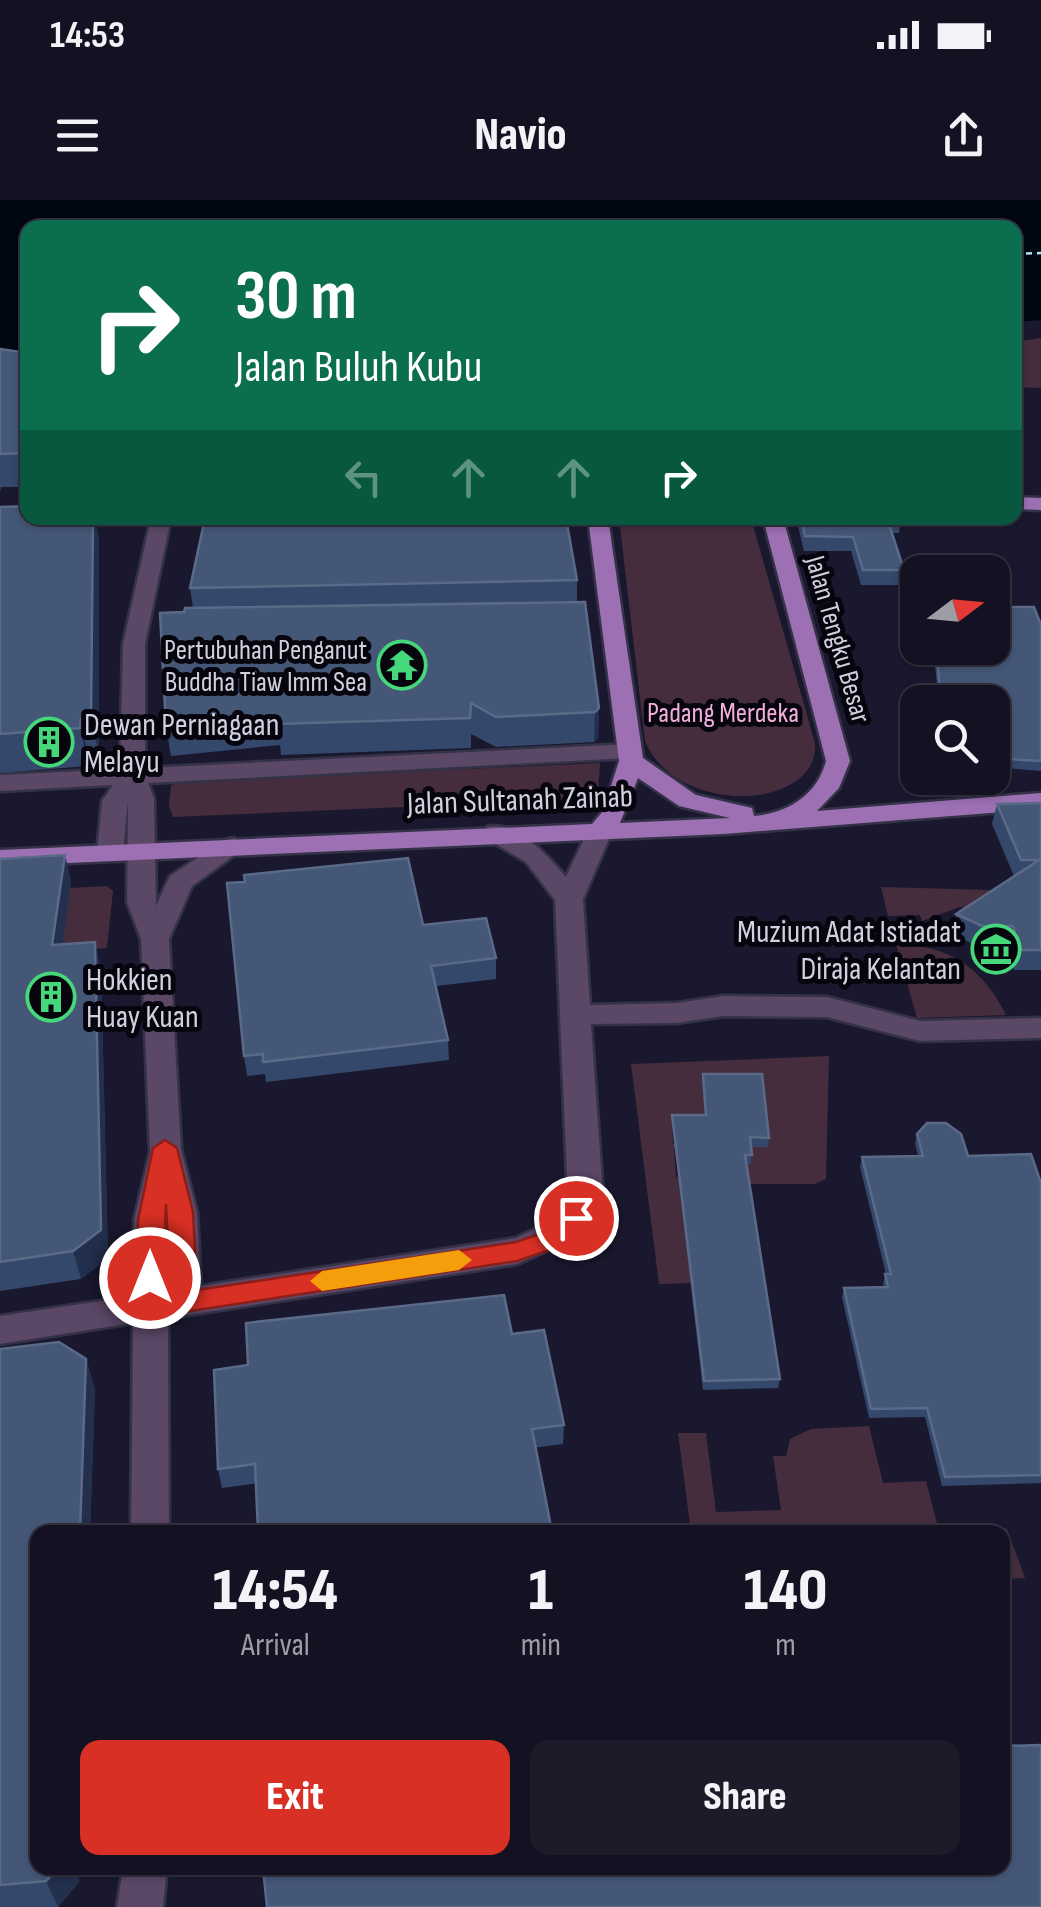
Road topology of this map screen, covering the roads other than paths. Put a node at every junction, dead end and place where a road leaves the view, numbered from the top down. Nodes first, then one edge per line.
1 (159, 525) edge
2 (598, 525) edge
3 (775, 525) edge
4 (630, 756) junction
5 (132, 776) junction
6 (0, 784) edge
7 (1041, 801) edge
8 (787, 818) junction
9 (599, 832) junction
10 (496, 834) junction
11 (234, 846) junction
12 (138, 850) junction
13 (110, 852) junction
14 (0, 858) edge
15 (569, 899) junction
16 (154, 940) junction
17 (577, 1015) junction
18 (1041, 1028) edge
19 (167, 1304) junction
20 (0, 1330) edge
21 (151, 1525) edge
22 (144, 1875) edge
23 (140, 1907) edge

1 - 5 street
2 - 4 main road
3 - 8 main road, Jalan Tengku Besar
4 - 5 street
4 - 8 main road
4 - 9 main road
5 - 6 street
5 - 12 street
5 - 13 street
7 - 8 main road, Jalan Sultanah Zainab
8 - 9 main road, Jalan Sultanah Zainab
9 - 10 main road, Jalan Sultanah Zainab
9 - 15 street
10 - 11 main road, Jalan Sultanah Zainab
10 - 15 street
11 - 12 main road, Jalan Sultanah Zainab
11 - 16 street
12 - 13 main road, Jalan Sultanah Zainab
12 - 16 street
13 - 14 main road, Jalan Sultanah Zainab
15 - 17 street
16 - 19 street
17 - 18 street
17 - 19 street
19 - 20 street
19 - 21 street
22 - 23 street

